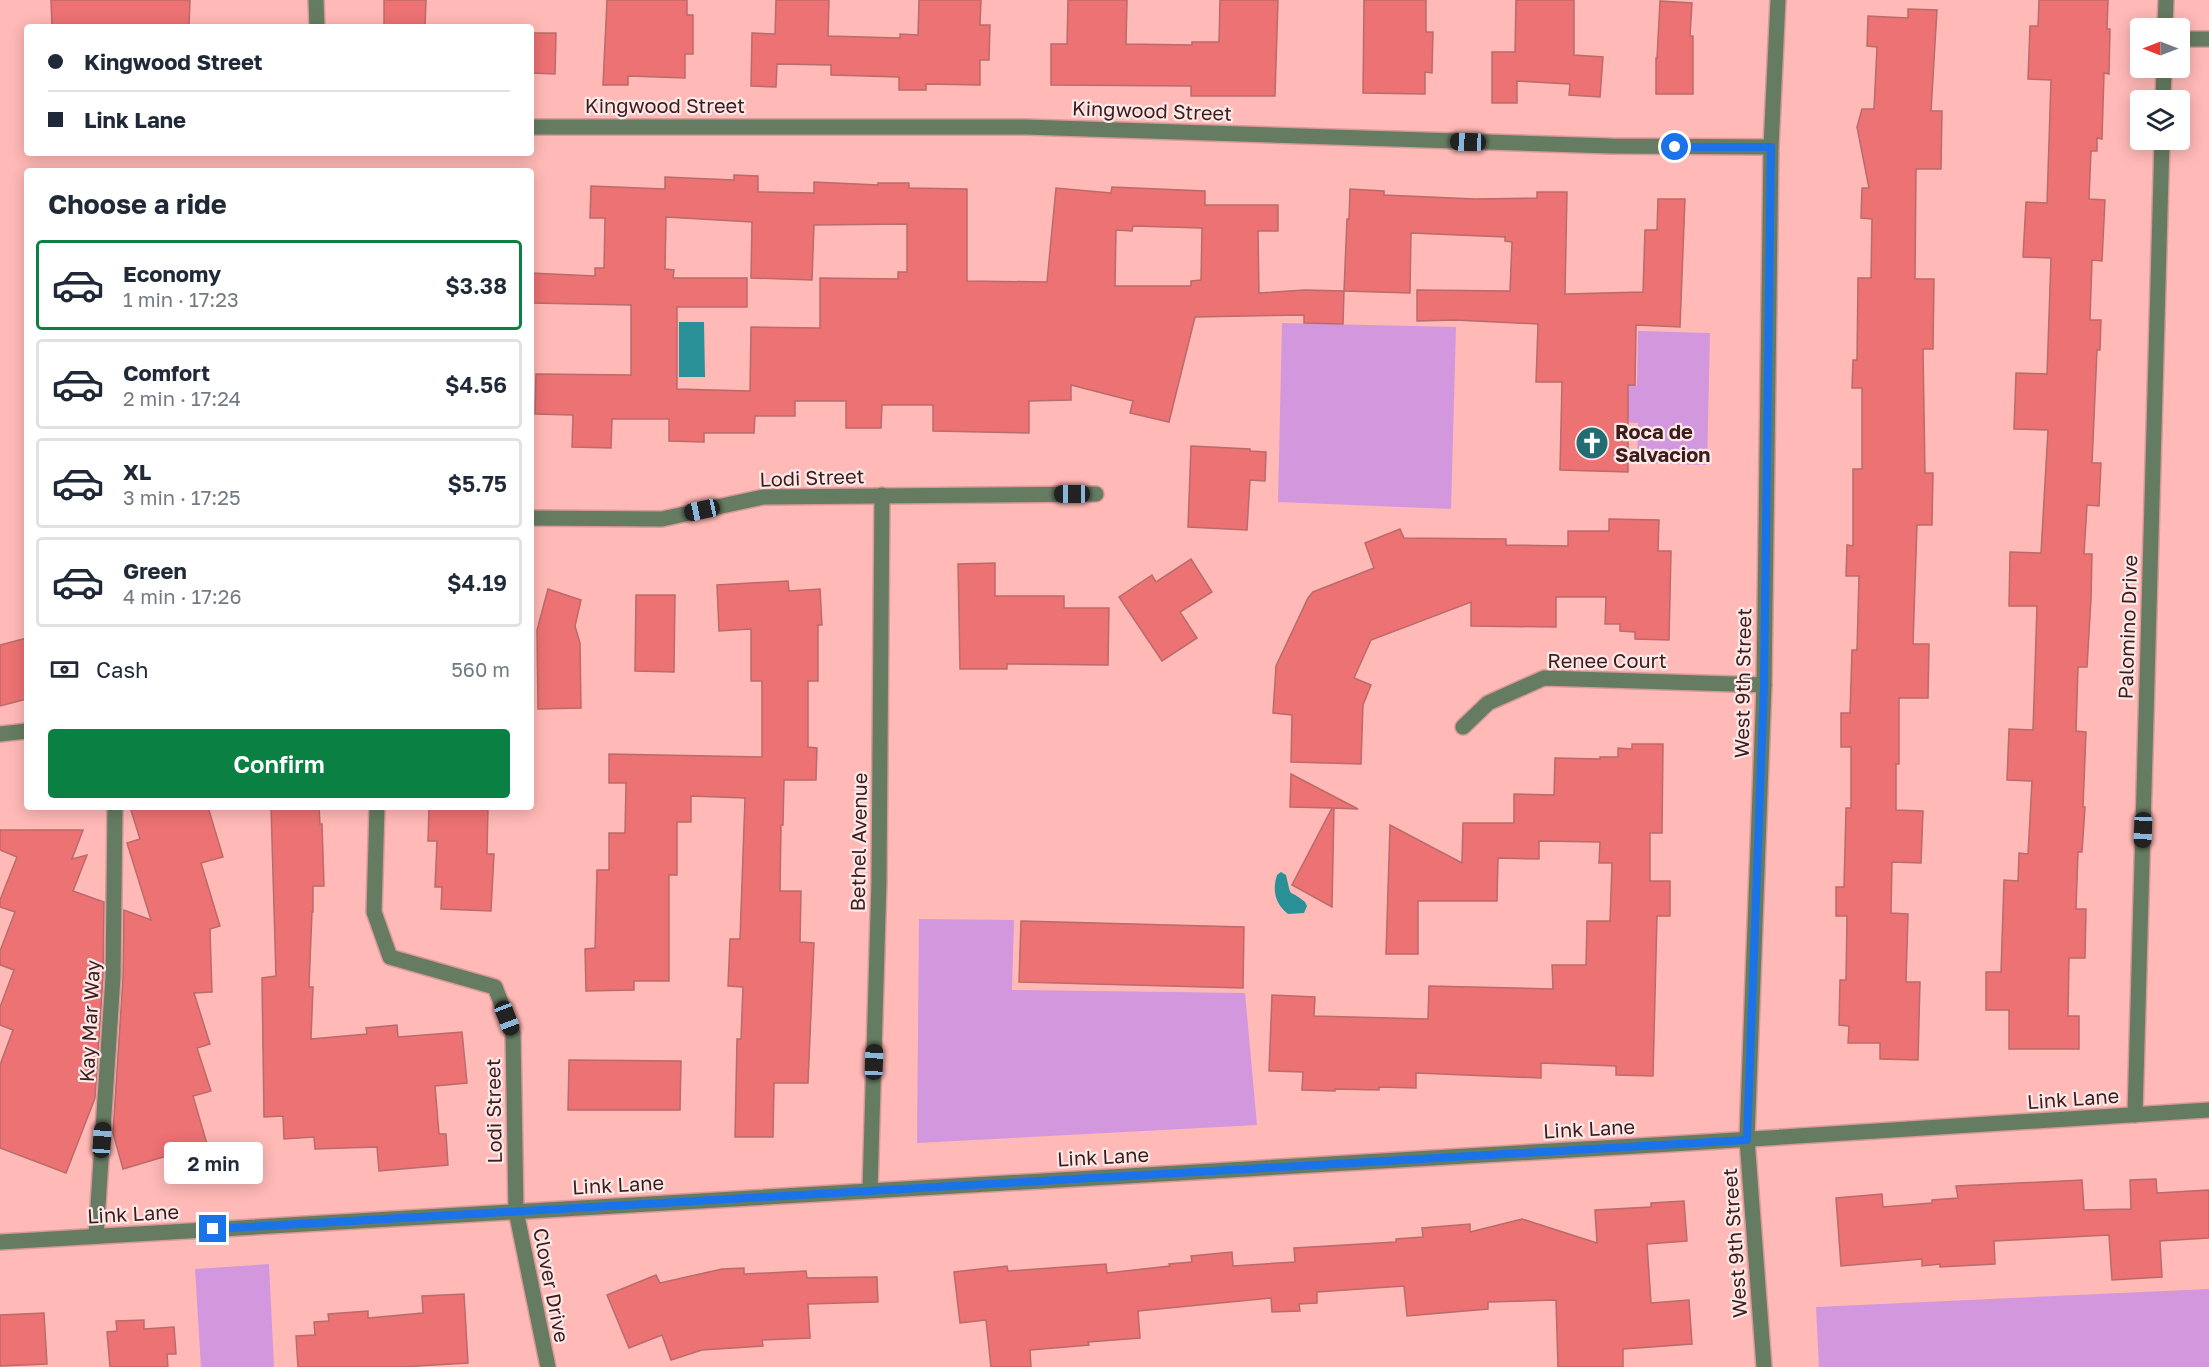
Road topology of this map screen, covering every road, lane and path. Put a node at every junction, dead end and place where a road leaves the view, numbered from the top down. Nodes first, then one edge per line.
1 (316, 0) edge
2 (1778, 0) edge
3 (2166, 0) edge
4 (2165, 18) edge
5 (317, 24) edge
6 (2190, 39) edge
7 (2209, 39) edge
8 (534, 126) edge
9 (1771, 147) junction
10 (2162, 150) edge
11 (1096, 494) dead end
12 (882, 495) junction
13 (534, 518) edge
14 (1764, 685) junction
15 (1463, 727) dead end
16 (24, 731) edge
17 (0, 734) edge
18 (115, 810) edge
19 (377, 810) edge
20 (2209, 1110) edge
21 (2134, 1115) junction
22 (1747, 1140) junction
23 (870, 1190) junction
24 (516, 1211) junction
25 (96, 1236) junction
26 (0, 1242) edge
27 (548, 1367) edge
28 (1764, 1367) edge

1 - 5 street
2 - 9 street, West 9th Street
3 - 4 street
6 - 7 street
8 - 9 street, Kingwood Street
9 - 14 street, West 9th Street
10 - 21 street, Palomino Drive
11 - 12 street, Lodi Street
12 - 13 street, Lodi Street
12 - 23 street, Bethel Avenue
14 - 15 street, Renee Court
14 - 22 street, West 9th Street
16 - 17 street
18 - 25 street, Kay Mar Way
19 - 24 street, Lodi Street
20 - 21 street, Link Lane
21 - 22 street, Link Lane
22 - 23 street, Link Lane
22 - 28 street, West 9th Street
23 - 24 street, Link Lane
24 - 25 street, Link Lane
24 - 27 street, Clover Drive
25 - 26 street, Link Lane

